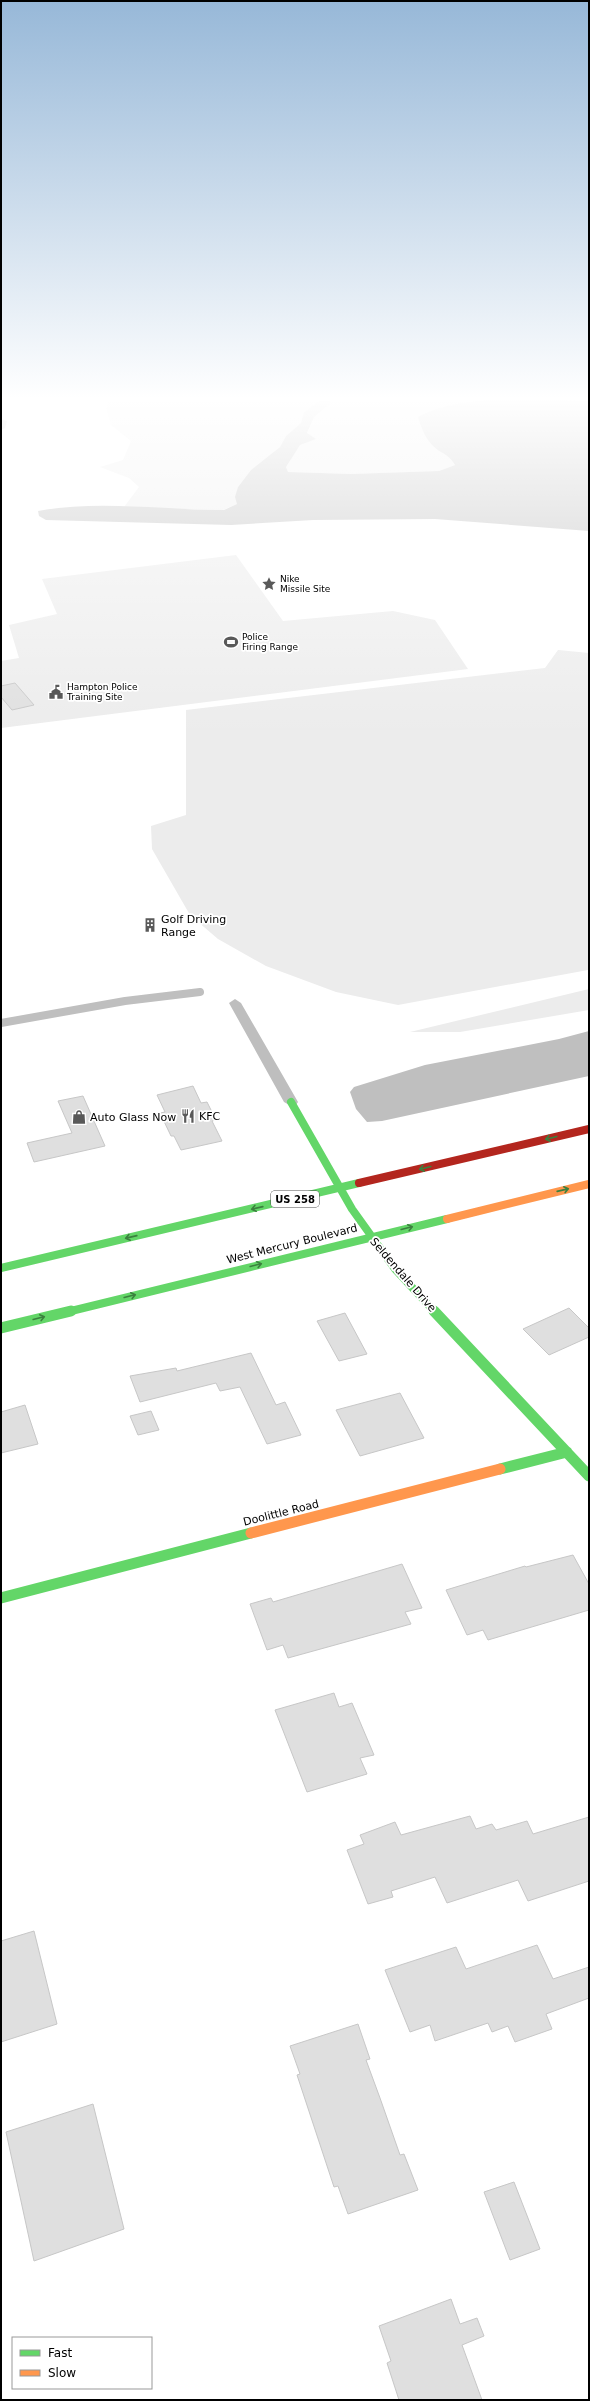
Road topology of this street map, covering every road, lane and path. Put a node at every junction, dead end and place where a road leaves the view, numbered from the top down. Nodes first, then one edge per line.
1 (234, 1003) dead end
2 (291, 1102) joint
3 (589, 1129) edge
4 (589, 1184) edge
5 (338, 1189) junction
6 (369, 1237) junction
7 (1, 1268) edge
8 (1, 1328) edge
9 (567, 1452) junction
10 (589, 1476) edge
11 (1, 1598) edge

1 - 2 lane, Seldendale Drive
2 - 5 main road, Seldendale Drive
3 -> 5 main road, US 258
6 -> 4 main road, West Mercury Boulevard
5 - 6 main road, Seldendale Drive
5 -> 7 main road, US 258
8 -> 6 main road, West Mercury Boulevard
6 - 9 main road, Seldendale Drive
9 - 10 main road, Seldendale Drive
9 - 11 main road, Doolittle Road

